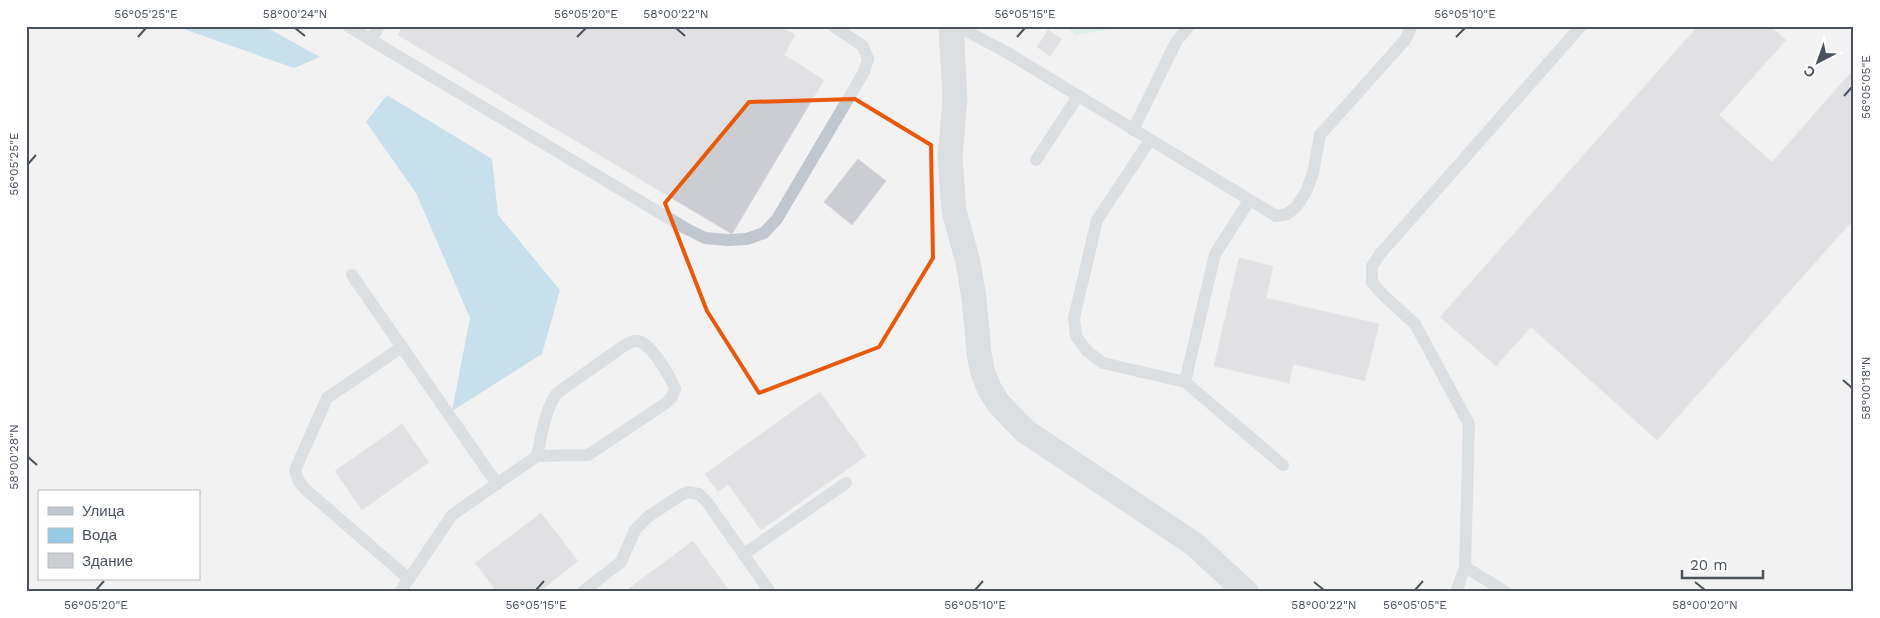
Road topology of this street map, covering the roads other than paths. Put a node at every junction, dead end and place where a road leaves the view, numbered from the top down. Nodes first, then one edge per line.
1 (379, 26) edge
2 (833, 26) edge
3 (951, 26) edge
4 (957, 26) edge
5 (1189, 26) edge
6 (1410, 26) edge
7 (1581, 26) edge
8 (352, 27) edge
9 (370, 40) junction
10 (1078, 96) junction
11 (1133, 130) junction
12 (1150, 140) junction
13 (1036, 160) dead end
14 (1249, 201) junction
15 (352, 275) dead end
16 (402, 347) junction
17 (1185, 382) junction
18 (537, 456) junction
19 (1283, 465) dead end
20 (846, 483) dead end
21 (497, 484) junction
22 (744, 554) junction
23 (1465, 567) junction
24 (409, 579) junction
25 (400, 592) edge
26 (582, 592) edge
27 (770, 592) edge
28 (1246, 592) edge
29 (1456, 592) edge
30 (1506, 592) edge

1 - 9 lane
2 - 9 lane
3 - 28 street
4 - 10 lane
5 - 11 lane
6 - 14 lane
7 - 23 lane
8 - 9 lane
10 - 11 lane
10 - 13 lane
11 - 12 lane
12 - 14 lane
12 - 17 lane
14 - 17 lane
15 - 16 lane
16 - 21 lane
16 - 24 lane
17 - 19 lane
18 - 18 lane
18 - 21 lane
20 - 22 lane
21 - 24 lane
22 - 26 lane
22 - 27 lane
23 - 29 lane
23 - 30 lane
24 - 25 lane

